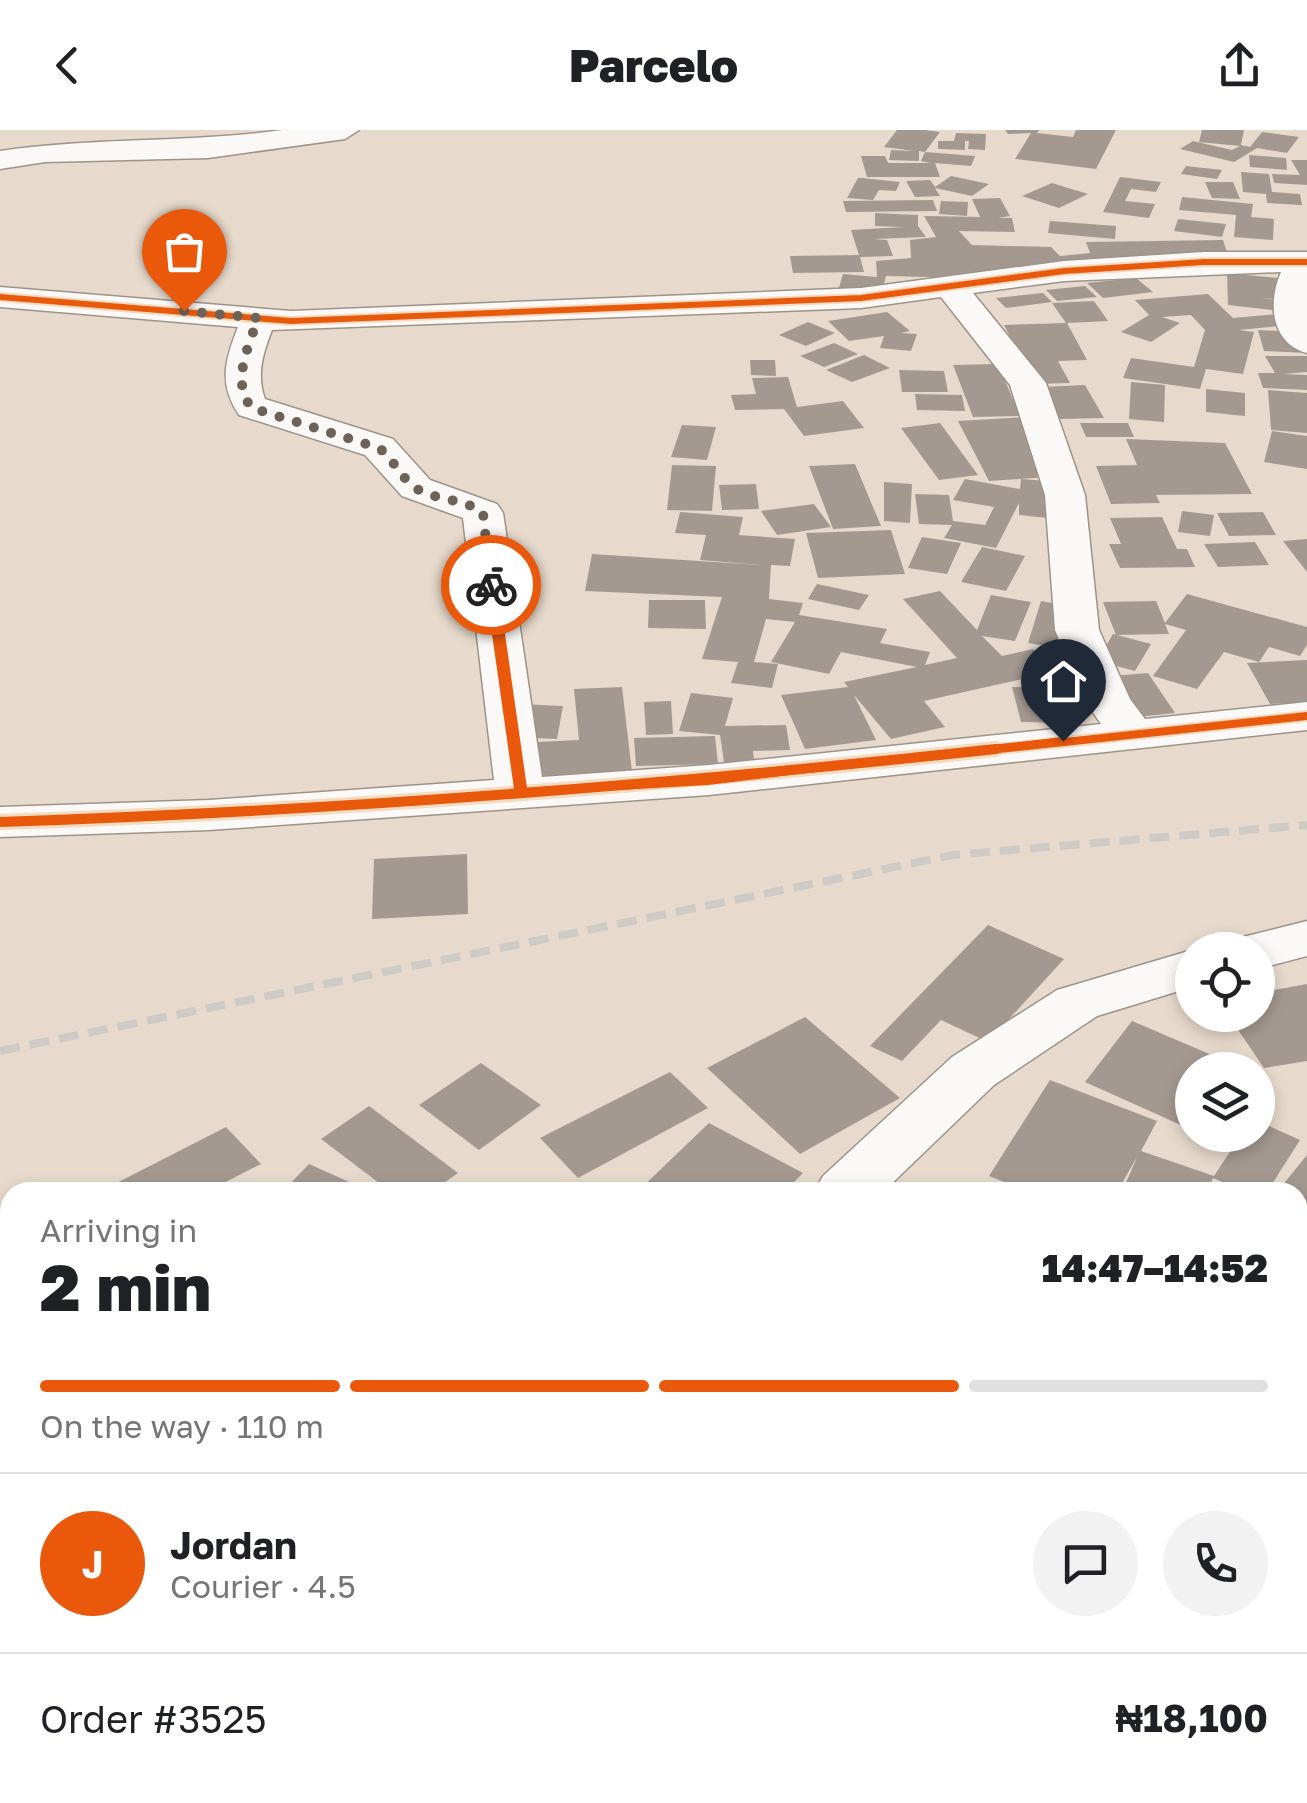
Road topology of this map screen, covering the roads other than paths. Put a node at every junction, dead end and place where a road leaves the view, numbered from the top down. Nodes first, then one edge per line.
1 (345, 130) edge
2 (0, 160) edge
3 (1305, 262) edge
4 (952, 289) junction
5 (0, 297) edge
6 (258, 318) junction
7 (1307, 342) edge
8 (1307, 716) edge
9 (1132, 734) junction
10 (520, 793) junction
11 (0, 822) edge
12 (1307, 938) edge
13 (1275, 946) edge
14 (1175, 973) edge
15 (856, 1182) edge

1 - 2 street
3 - 4 street
3 - 7 street
4 - 6 street
4 - 9 street
5 - 6 street
6 - 10 street
8 - 9 street
9 - 10 street
10 - 11 street
12 - 13 street
14 - 15 street

